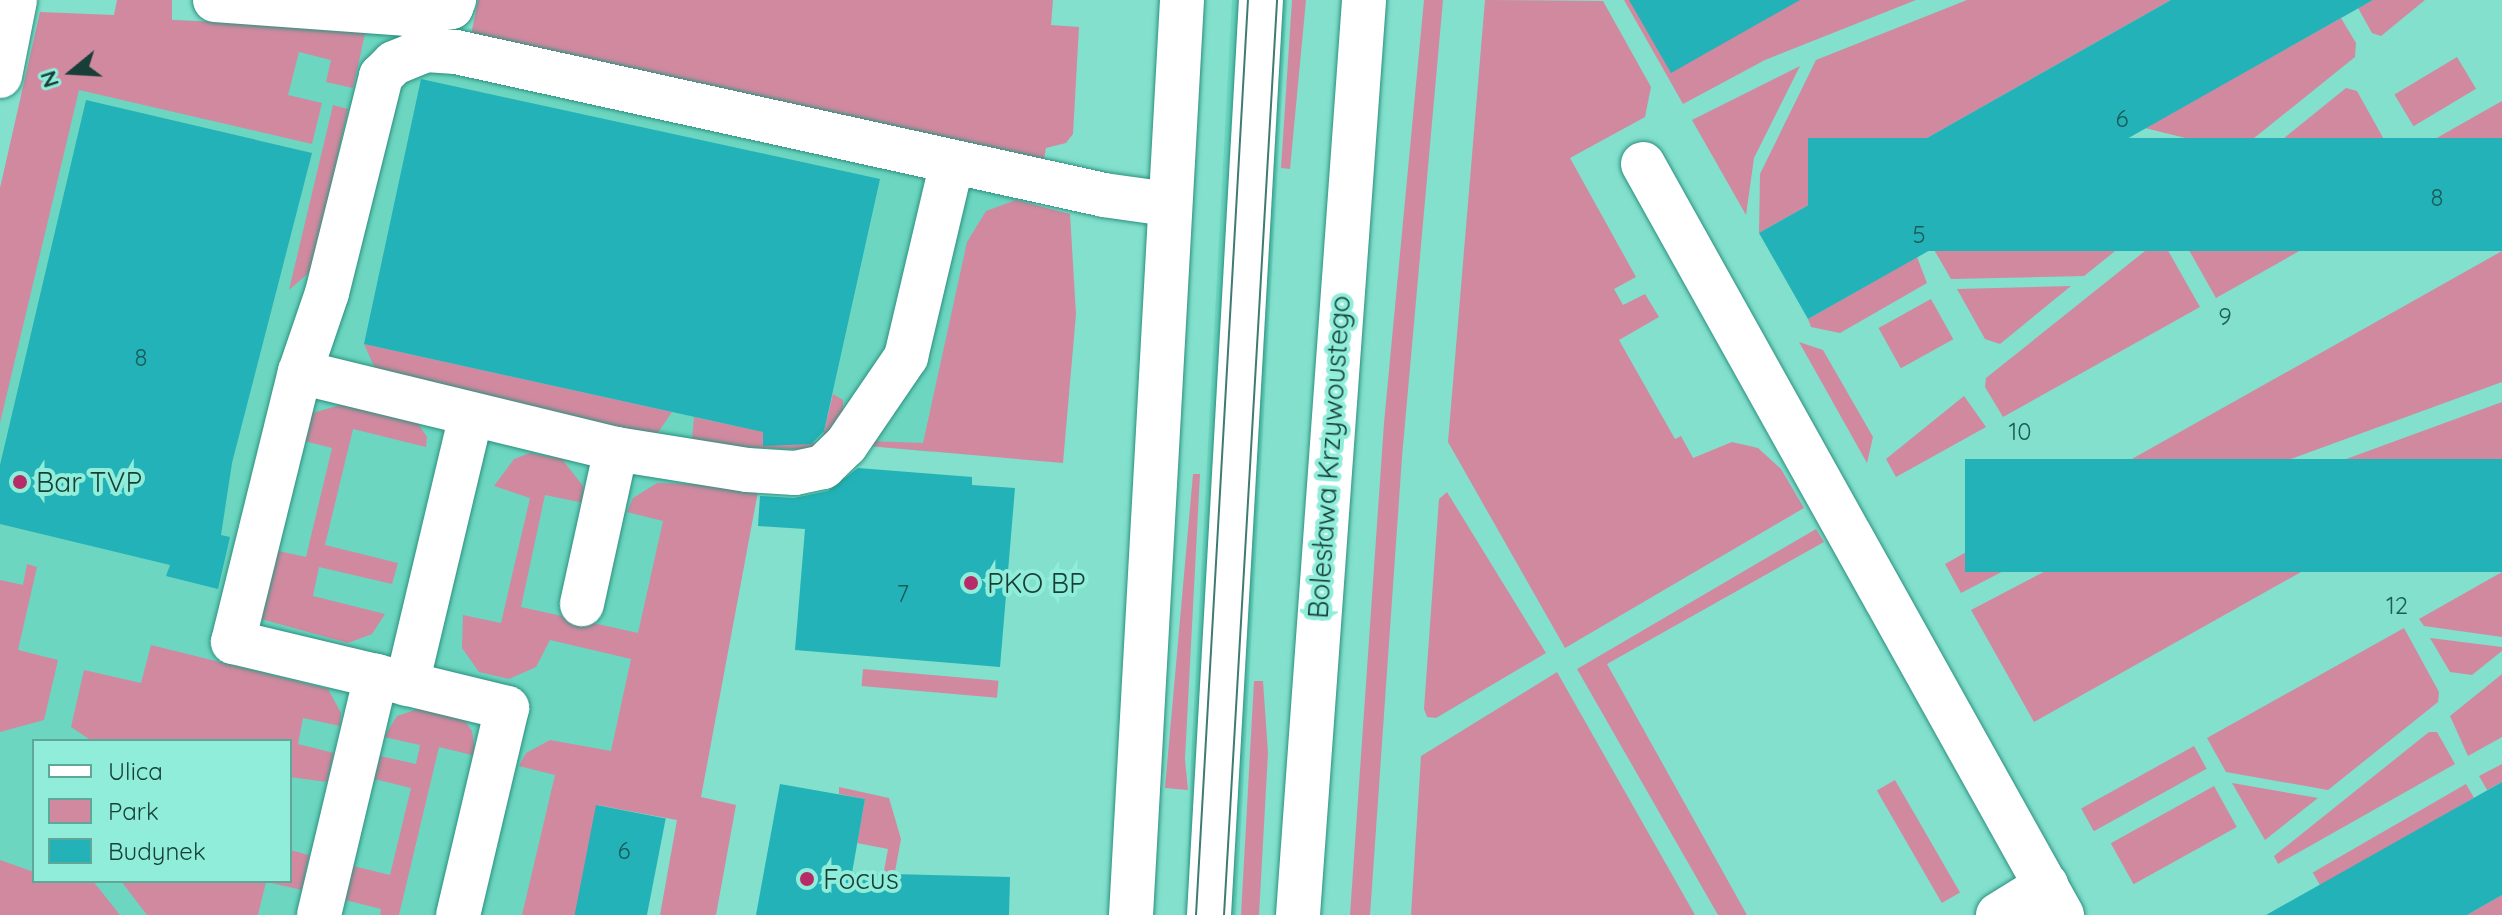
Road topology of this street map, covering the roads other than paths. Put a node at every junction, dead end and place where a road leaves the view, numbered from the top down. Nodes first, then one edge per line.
1 (15, 0) edge
2 (215, 0) edge
3 (454, 0) edge
4 (1261, 0) edge
5 (1364, 0) edge
6 (1180, 7) edge
7 (0, 76) edge
8 (952, 163) junction
9 (1643, 164) dead end
10 (1168, 204) junction
11 (300, 372) junction
12 (471, 415) junction
13 (616, 449) junction
14 (582, 604) dead end
15 (391, 680) junction
16 (2054, 900) edge
17 (319, 915) edge
18 (458, 915) edge
19 (1131, 915) edge
20 (1209, 915) edge
21 (1298, 915) edge
22 (1998, 915) edge

1 - 7 street
2 - 3 street
4 - 20 street
5 - 21 street, Bolesława Krzywoustego
6 - 10 street
8 - 10 street
8 - 11 street
8 - 13 street
9 - 16 street
10 - 19 street
11 - 12 street
11 - 15 street
12 - 13 street
12 - 15 street
13 - 14 street
15 - 17 street
15 - 18 street
16 - 22 street

